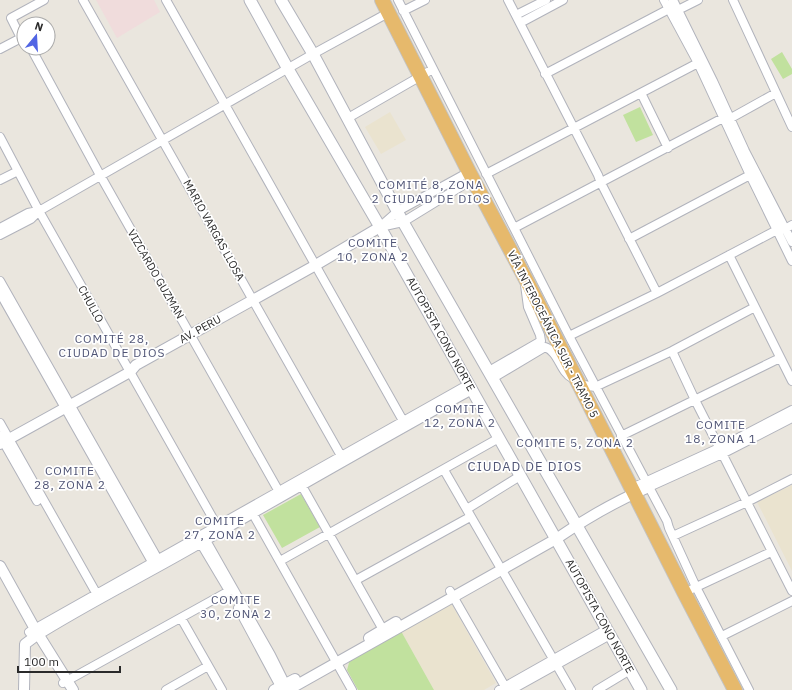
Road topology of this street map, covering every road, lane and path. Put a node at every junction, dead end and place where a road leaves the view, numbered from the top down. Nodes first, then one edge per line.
1 (44, 0) edge
2 (83, 0) edge
3 (166, 0) edge
4 (250, 0) edge
5 (281, 0) edge
6 (382, 0) edge
7 (398, 0) edge
8 (425, 0) edge
9 (508, 0) edge
10 (546, 0) edge
11 (563, 0) edge
12 (664, 0) edge
13 (673, 0) edge
14 (698, 0) edge
15 (733, 0) edge
16 (669, 9) junction
17 (678, 10) junction
18 (403, 11) junction
19 (388, 13) junction
20 (518, 19) junction
21 (0, 49) edge
22 (314, 54) junction
23 (35, 56) edge
24 (698, 64) junction
25 (288, 69) junction
26 (426, 72) junction
27 (545, 74) junction
28 (641, 93) junction
29 (776, 94) junction
30 (225, 105) junction
31 (348, 118) junction
32 (727, 118) junction
33 (792, 127) edge
34 (574, 128) junction
35 (0, 137) edge
36 (162, 140) junction
37 (668, 148) junction
38 (18, 170) junction
39 (486, 174) junction
40 (750, 175) junction
41 (100, 176) junction
42 (471, 176) junction
43 (0, 180) edge
44 (601, 183) junction
45 (39, 211) junction
46 (398, 211) junction
47 (403, 222) junction
48 (380, 227) junction
49 (0, 228) edge
50 (514, 228) junction
51 (784, 228) edge
52 (0, 235) edge
53 (629, 239) junction
54 (792, 242) edge
55 (728, 255) junction
56 (792, 261) edge
57 (314, 266) junction
58 (524, 275) junction
59 (0, 280) edge
60 (0, 293) edge
61 (657, 293) junction
62 (252, 300) junction
63 (755, 307) junction
64 (190, 335) junction
65 (569, 336) junction
66 (672, 351) junction
67 (780, 358) junction
68 (131, 368) junction
69 (491, 375) junction
70 (792, 381) edge
71 (578, 382) junction
72 (471, 387) junction
73 (595, 387) junction
74 (695, 400) junction
75 (67, 404) junction
76 (792, 410) edge
77 (792, 418) edge
78 (0, 423) edge
79 (405, 424) junction
80 (621, 436) junction
81 (3, 438) edge
82 (499, 438) junction
83 (721, 451) junction
84 (343, 458) junction
85 (444, 470) junction
86 (520, 476) junction
87 (792, 479) edge
88 (648, 485) junction
89 (302, 486) junction
90 (634, 491) junction
91 (280, 494) junction
92 (747, 502) junction
93 (469, 513) junction
94 (253, 514) junction
95 (576, 522) junction
96 (219, 529) junction
97 (329, 534) junction
98 (554, 536) junction
99 (673, 536) junction
100 (203, 539) junction
101 (771, 552) junction
102 (280, 561) junction
103 (157, 564) junction
104 (0, 566) edge
105 (500, 566) junction
106 (0, 579) edge
107 (356, 580) junction
108 (690, 590) junction
109 (229, 591) junction
110 (792, 591) edge
111 (452, 593) junction
112 (95, 598) junction
113 (792, 601) edge
114 (181, 618) junction
115 (385, 632) junction
116 (608, 632) junction
117 (34, 634) junction
118 (722, 636) junction
119 (335, 661) junction
120 (555, 662) junction
121 (208, 666) junction
122 (630, 670) junction
123 (66, 684) edge
124 (284, 689) edge
125 (506, 689) edge
126 (733, 689) edge
127 (24, 690) edge
128 (74, 690) edge
129 (166, 690) edge
130 (222, 690) edge
131 (352, 690) edge
132 (571, 690) edge
133 (597, 690) edge
134 (641, 690) edge
135 (671, 690) edge
136 (749, 690) edge

1 - 21 street
2 - 36 street, MARIO VARGAS LLOSA
3 - 30 street
4 - 25 main road, AUTOPISTA CONO NORTE
5 - 22 main road, AUTOPISTA CONO NORTE
6 - 19 highway, VÍA INTEROCEÁNICA SUR - TRAMO 5
7 - 18 street
8 - 18 street
9 - 20 street
10 - 20 street
11 - 20 street
12 - 16 street
13 - 17 street
14 - 17 street
15 - 29 street
16 - 24 street
16 - 27 street
17 - 32 street
18 - 26 street
19 - 22 street
19 - 26 highway, VÍA INTEROCEÁNICA SUR - TRAMO 5
20 - 27 street
22 - 25 street
22 - 31 main road, AUTOPISTA CONO NORTE
23 - 41 street, VIZCARDO GUZMAN
24 - 28 street
24 - 32 street
25 - 30 street
25 - 48 main road, AUTOPISTA CONO NORTE
26 - 31 street
26 - 39 street
26 - 42 highway, VÍA INTEROCEÁNICA SUR - TRAMO 5
27 - 34 street
28 - 34 street
28 - 37 street
29 - 32 street
29 - 33 street
30 - 36 street
30 - 57 street
31 - 46 main road, AUTOPISTA CONO NORTE
32 - 37 street
32 - 40 street
32 - 51 street
34 - 39 street
34 - 44 street
35 - 38 street, CHULLO
36 - 41 street
36 - 62 street, MARIO VARGAS LLOSA
37 - 44 street
38 - 43 street
38 - 45 street, CHULLO
39 - 50 street
40 - 51 street
40 - 53 street
41 - 45 street
41 - 64 street, VIZCARDO GUZMAN
42 - 46 street
42 - 47 street
42 - 58 highway, VÍA INTEROCEÁNICA SUR - TRAMO 5
44 - 50 street
44 - 53 street
45 - 49 street
45 - 52 street
45 - 68 street, CHULLO
46 - 47 main road, AUTOPISTA CONO NORTE
46 - 48 street
47 - 48 street
47 - 69 main road, AUTOPISTA CONO NORTE
48 - 57 street, AV. PERU
48 - 72 main road, AUTOPISTA CONO NORTE
50 - 65 street
51 - 54 street
51 - 55 street
51 - 56 street
53 - 61 street
55 - 61 street
55 - 63 street
57 - 62 street, AV. PERU
57 - 79 street
58 - 69 street
58 - 71 highway, VÍA INTEROCEÁNICA SUR - TRAMO 5
59 - 75 street
60 - 75 street
61 - 65 street
62 - 64 street, AV. PERU
62 - 84 street, MARIO VARGAS LLOSA
63 - 66 street
63 - 67 street
64 - 68 street, AV. PERU
64 - 91 street, VIZCARDO GUZMAN
65 - 73 street
66 - 73 street
66 - 74 street
67 - 70 street
67 - 74 street
68 - 75 street, AV. PERU
68 - 96 street, CHULLO
69 - 71 street
69 - 95 main road, AUTOPISTA CONO NORTE
71 - 73 street
71 - 90 highway, VÍA INTEROCEÁNICA SUR - TRAMO 5
72 - 79 street
72 - 82 main road, AUTOPISTA CONO NORTE
73 - 80 street
74 - 80 street
74 - 83 street
75 - 81 street, AV. PERU
75 - 103 street
76 - 83 street
77 - 83 street
78 - 81 street
79 - 84 street
80 - 88 street
81 - 112 street
82 - 85 street
82 - 86 main road, AUTOPISTA CONO NORTE
83 - 88 street
83 - 92 street
84 - 89 street
84 - 91 street
85 - 93 street
85 - 97 street
86 - 93 street
86 - 98 main road, AUTOPISTA CONO NORTE
87 - 92 street
88 - 90 street
88 - 99 street
89 - 91 street
89 - 97 street
90 - 95 street
90 - 108 highway, VÍA INTEROCEÁNICA SUR - TRAMO 5
91 - 94 street
91 - 96 street
92 - 99 street
92 - 101 street
93 - 105 street
93 - 107 street
94 - 96 street
94 - 102 street
95 - 98 street
95 - 135 main road, AUTOPISTA CONO NORTE
96 - 100 street
97 - 102 street
97 - 107 street
98 - 105 street
98 - 116 main road, AUTOPISTA CONO NORTE
99 - 108 street
100 - 103 street
100 - 109 street
100 - 124 street
101 - 108 street
101 - 110 street
102 - 119 street
103 - 112 street
104 - 117 street
105 - 111 street
105 - 120 street
106 - 117 street
107 - 115 street
108 - 118 street
108 - 126 highway, VÍA INTEROCEÁNICA SUR - TRAMO 5
109 - 114 street
109 - 124 street
111 - 115 street
111 - 125 street
112 - 117 street
113 - 118 street
114 - 121 street
114 - 123 street
115 - 119 street
116 - 120 street
116 - 122 main road, AUTOPISTA CONO NORTE
117 - 123 street
117 - 127 street
118 - 136 street
119 - 124 street
119 - 131 street
120 - 125 street
120 - 132 street
121 - 129 street
121 - 130 street
122 - 133 street
122 - 134 main road, AUTOPISTA CONO NORTE
123 - 128 street

